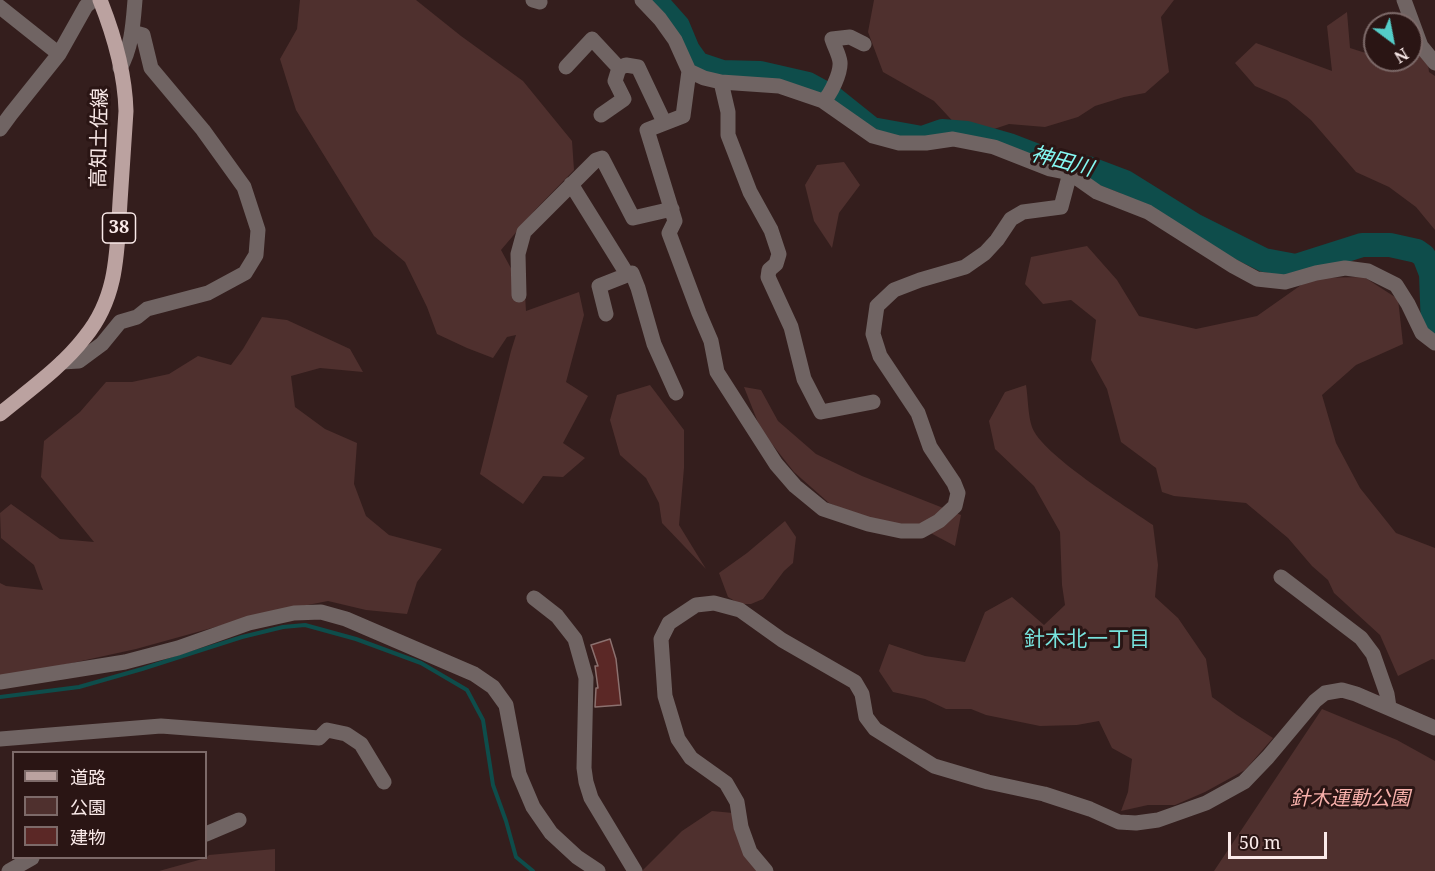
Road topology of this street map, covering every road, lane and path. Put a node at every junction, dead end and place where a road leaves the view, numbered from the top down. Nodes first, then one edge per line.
1 (93, 0) edge
2 (100, 0) edge
3 (135, 0) edge
4 (642, 0) edge
5 (1404, 0) edge
6 (0, 7) edge
7 (132, 32) junction
8 (864, 44) dead end
9 (59, 54) junction
10 (1435, 63) edge
11 (566, 67) dead end
12 (120, 68) junction
13 (619, 68) junction
14 (689, 71) junction
15 (721, 82) junction
16 (823, 101) junction
17 (601, 115) dead end
18 (664, 122) junction
19 (0, 129) edge
20 (1070, 173) junction
21 (571, 184) junction
22 (672, 208) junction
23 (627, 274) junction
24 (519, 295) dead end
25 (606, 314) dead end
26 (1435, 343) edge
27 (62, 362) junction
28 (676, 393) dead end
29 (873, 402) dead end
30 (0, 414) edge
31 (1281, 577) dead end
32 (534, 598) dead end
33 (0, 682) edge
34 (1389, 707) junction
35 (1435, 728) edge
36 (0, 739) edge
37 (384, 782) dead end
38 (239, 820) dead end
39 (207, 834) edge
40 (30, 859) edge
41 (0, 860) edge
42 (12, 869) edge
43 (598, 871) edge
44 (635, 871) edge
45 (766, 871) edge

1 - 9 street
2 - 12 main road, 高知土佐線 / 38
3 - 7 street
4 - 14 street
5 - 10 street
6 - 9 street
7 - 12 street
7 - 27 street
8 - 16 street
9 - 19 street
11 - 13 street
12 - 27 main road, 高知土佐線 / 38
13 - 17 street
13 - 18 street
14 - 15 street
14 - 18 street
15 - 16 street
15 - 29 street
16 - 20 street
18 - 22 street
20 - 22 street
20 - 26 street
21 - 22 street
21 - 23 street
21 - 24 street
23 - 25 street
23 - 28 street
27 - 30 main road, 高知土佐線 / 38
31 - 34 street
32 - 44 street
33 - 43 street
34 - 35 street
34 - 45 street
36 - 37 street
38 - 39 street
40 - 42 street
41 - 42 street

